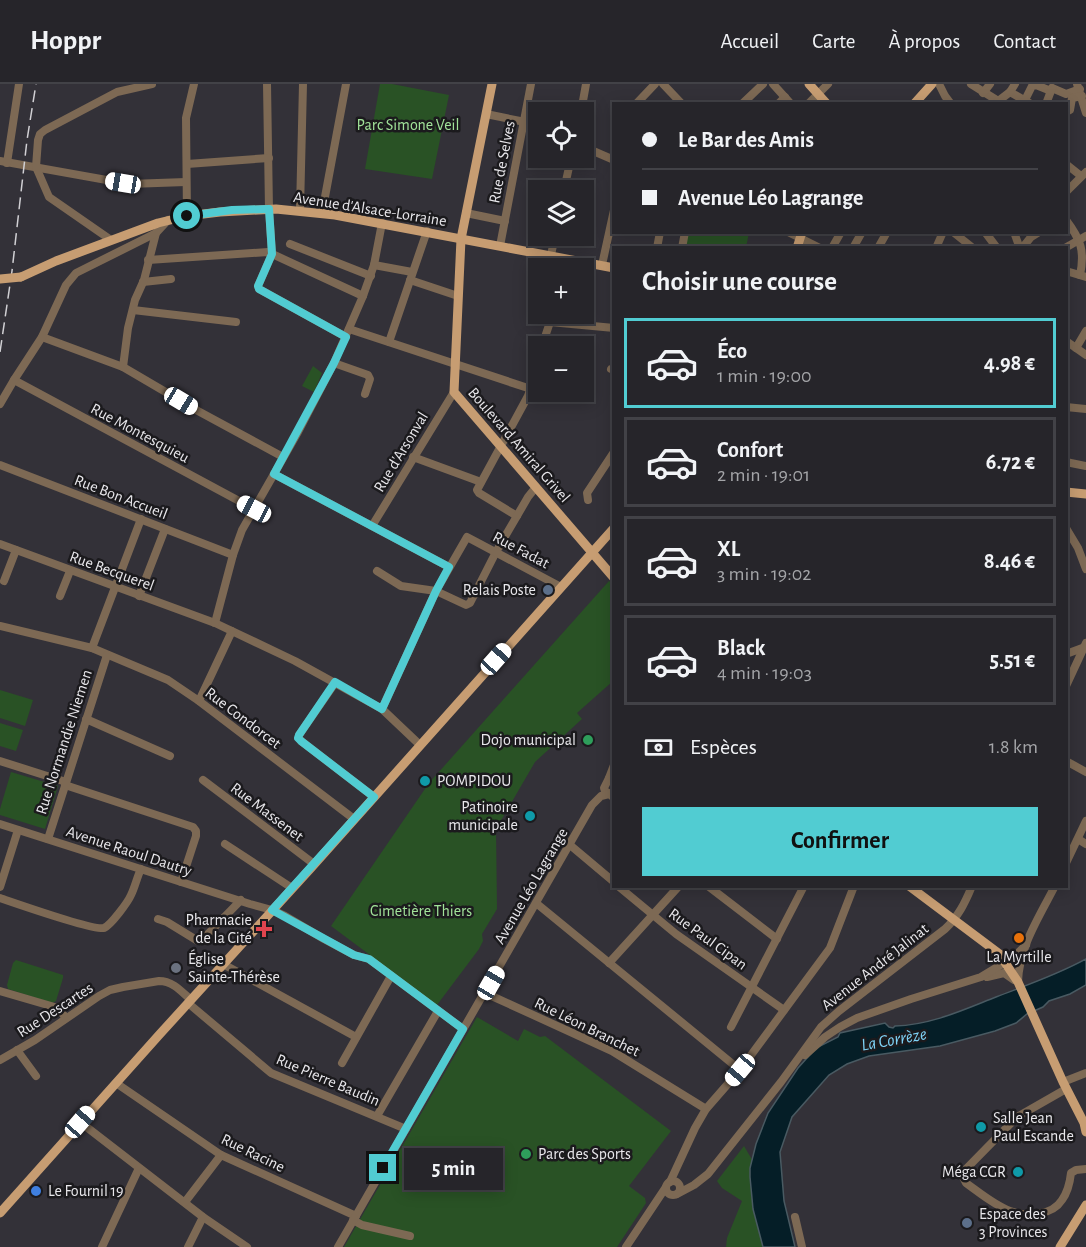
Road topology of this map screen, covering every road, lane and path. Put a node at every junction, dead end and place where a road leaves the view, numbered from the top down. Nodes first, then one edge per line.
1 (19, 84) edge
2 (152, 84) edge
3 (194, 84) edge
4 (267, 84) edge
5 (303, 84) edge
6 (346, 84) edge
7 (492, 84) edge
8 (531, 84) edge
9 (586, 84) edge
10 (656, 84) edge
11 (663, 84) edge
12 (763, 84) edge
13 (773, 84) edge
14 (809, 84) edge
15 (828, 84) edge
16 (939, 84) edge
17 (971, 84) edge
18 (990, 84) edge
19 (1015, 84) edge
20 (930, 85) edge
21 (1052, 88) edge
22 (1080, 90) edge
23 (1010, 92) junction
24 (983, 93) junction
25 (818, 94) junction
26 (945, 96) junction
27 (788, 100) edge
28 (583, 102) edge
29 (638, 102) edge
30 (680, 102) edge
31 (744, 102) edge
32 (810, 102) edge
33 (825, 102) edge
34 (916, 102) edge
35 (950, 102) edge
36 (999, 102) edge
37 (1028, 102) edge
38 (1068, 111) edge
39 (1086, 113) edge
40 (486, 114) junction
41 (524, 123) junction
42 (528, 124) edge
43 (594, 151) edge
44 (269, 158) junction
45 (612, 159) edge
46 (4, 162) edge
47 (187, 164) junction
48 (1068, 165) edge
49 (36, 167) junction
50 (1083, 174) edge
51 (186, 182) junction
52 (1068, 190) edge
53 (269, 209) junction
54 (300, 210) junction
55 (322, 213) junction
56 (466, 213) junction
57 (187, 216) junction
58 (168, 220) junction
59 (612, 220) edge
60 (505, 221) junction
61 (1068, 222) edge
62 (382, 223) junction
63 (427, 231) junction
64 (156, 233) junction
65 (800, 234) edge
66 (1036, 234) edge
67 (1083, 238) edge
68 (461, 239) junction
69 (111, 240) junction
70 (290, 244) dead end
71 (500, 246) junction
72 (553, 246) edge
73 (817, 246) edge
74 (1021, 246) edge
75 (1068, 246) edge
76 (272, 254) junction
77 (551, 255) junction
78 (558, 258) edge
79 (148, 260) junction
80 (374, 265) junction
81 (594, 265) edge
82 (603, 265) junction
83 (612, 267) edge
84 (1068, 272) edge
85 (371, 276) junction
86 (411, 276) junction
87 (1083, 276) edge
88 (0, 279) edge
89 (171, 279) dead end
90 (143, 282) junction
91 (363, 296) junction
92 (458, 296) junction
93 (133, 310) junction
94 (236, 322) dead end
95 (592, 324) edge
96 (612, 328) edge
97 (1086, 331) edge
98 (347, 333) junction
99 (42, 337) junction
100 (389, 342) junction
101 (1068, 342) edge
102 (1076, 348) junction
103 (1086, 355) edge
104 (334, 363) junction
105 (454, 365) junction
106 (123, 367) junction
107 (14, 380) junction
108 (528, 388) edge
109 (454, 392) junction
110 (365, 394) dead end
111 (528, 395) edge
112 (0, 404) edge
113 (1068, 407) edge
114 (1086, 409) edge
115 (500, 446) junction
116 (612, 455) edge
117 (283, 457) junction
118 (413, 457) junction
119 (1068, 462) edge
120 (0, 465) edge
121 (1086, 466) edge
122 (274, 474) junction
123 (481, 482) junction
124 (536, 487) junction
125 (1068, 492) edge
126 (1086, 494) edge
127 (588, 500) dead end
128 (254, 509) junction
129 (517, 516) junction
130 (141, 519) junction
131 (372, 526) junction
132 (165, 528) junction
133 (612, 529) edge
134 (1068, 530) edge
135 (0, 544) edge
136 (1082, 547) edge
137 (16, 550) junction
138 (496, 552) junction
139 (590, 552) junction
140 (233, 555) junction
141 (449, 567) junction
142 (1086, 568) edge
143 (70, 571) junction
144 (377, 571) dead end
145 (612, 576) edge
146 (4, 581) dead end
147 (115, 587) junction
148 (561, 587) junction
149 (436, 591) junction
150 (60, 596) dead end
151 (139, 596) junction
152 (215, 622) junction
153 (0, 626) edge
154 (232, 631) junction
155 (1085, 645) edge
156 (92, 648) junction
157 (1068, 653) edge
158 (107, 655) junction
159 (335, 682) junction
160 (1068, 682) edge
161 (199, 701) junction
162 (382, 709) junction
163 (86, 719) junction
164 (420, 745) junction
165 (170, 756) dead end
166 (0, 761) edge
167 (1068, 762) edge
168 (1086, 772) edge
169 (611, 777) edge
170 (203, 780) dead end
171 (65, 784) junction
172 (610, 793) edge
173 (374, 797) junction
174 (354, 819) junction
175 (1086, 821) edge
176 (0, 824) edge
177 (18, 830) junction
178 (48, 838) junction
179 (1078, 839) junction
180 (225, 844) dead end
181 (1086, 844) edge
182 (570, 845) junction
183 (1068, 857) edge
184 (314, 864) junction
185 (141, 869) junction
186 (182, 878) junction
187 (612, 880) edge
188 (1, 885) edge
189 (292, 888) junction
190 (620, 888) edge
191 (677, 888) edge
192 (711, 888) edge
193 (803, 888) edge
194 (853, 888) edge
195 (912, 888) edge
196 (971, 888) edge
197 (1054, 888) edge
198 (0, 898) edge
199 (241, 900) junction
200 (536, 903) junction
201 (250, 904) junction
202 (272, 910) junction
203 (653, 916) junction
204 (158, 919) dead end
205 (263, 921) junction
206 (954, 921) junction
207 (777, 939) junction
208 (1026, 945) junction
209 (1004, 959) junction
210 (609, 963) junction
211 (224, 964) junction
212 (391, 976) junction
213 (981, 977) junction
214 (1018, 982) junction
215 (752, 988) junction
216 (0, 991) edge
217 (485, 993) junction
218 (190, 1002) junction
219 (784, 1010) junction
220 (438, 1011) junction
221 (66, 1018) junction
222 (731, 1027) dead end
223 (463, 1029) junction
224 (357, 1037) junction
225 (17, 1050) junction
226 (0, 1060) edge
227 (342, 1063) dead end
228 (795, 1064) junction
229 (740, 1070) junction
230 (1086, 1073) edge
231 (36, 1076) dead end
232 (116, 1083) junction
233 (1064, 1085) junction
234 (706, 1109) junction
235 (377, 1116) junction
236 (80, 1122) junction
237 (1085, 1127) edge
238 (406, 1129) junction
239 (221, 1155) junction
240 (139, 1168) junction
241 (1086, 1169) edge
242 (710, 1170) junction
243 (1086, 1175) edge
244 (1070, 1177) junction
245 (671, 1184) junction
246 (674, 1194) junction
247 (185, 1203) junction
248 (1086, 1205) edge
249 (651, 1211) junction
250 (0, 1213) edge
251 (1086, 1216) edge
252 (203, 1217) junction
253 (795, 1217) dead end
254 (355, 1218) junction
255 (410, 1236) dead end
256 (102, 1247) edge
257 (188, 1247) edge
258 (247, 1247) edge
259 (338, 1247) edge
260 (626, 1247) edge
261 (802, 1247) edge
262 (1060, 1247) edge
263 (1067, 1247) edge

1 - 46 street
2 - 49 street
3 - 47 street
4 - 44 street
5 - 54 street
6 - 55 street
7 - 40 main road, Boulevard Amiral Grivel
8 - 41 street, Rue de Selves
9 - 28 street
10 - 29 street
11 - 30 street
12 - 31 street
13 - 27 street
14 - 25 main road
15 - 25 street
16 - 26 street
17 - 24 street
18 - 24 street
19 - 23 street
20 - 26 street
20 - 34 main road
21 - 22 street
21 - 37 street
22 - 38 street
22 - 39 street
23 - 36 street
23 - 37 street
24 - 36 street
25 - 32 street
25 - 33 main road
26 - 35 street
40 - 41 street
40 - 56 main road, Boulevard Amiral Grivel
41 - 42 street
41 - 60 street, Rue de Selves
43 - 45 street
44 - 47 street
44 - 53 street
46 - 49 street
47 - 51 street
48 - 50 street
49 - 51 street
49 - 69 street
50 - 52 street
51 - 57 street
53 - 54 main road, Avenue d'Alsace-Lorraine
53 - 57 main road, Avenue d'Alsace-Lorraine
53 - 76 street
54 - 55 main road, Avenue d'Alsace-Lorraine
55 - 62 main road, Avenue d'Alsace-Lorraine
56 - 60 street
56 - 68 main road, Boulevard Amiral Grivel
57 - 58 main road, Avenue d'Alsace-Lorraine
58 - 64 street
58 - 69 main road, Avenue d'Alsace-Lorraine
59 - 82 street
60 - 71 street, Rue de Selves
61 - 67 street
62 - 63 main road, Avenue d'Alsace-Lorraine
62 - 80 street
63 - 68 main road, Avenue d'Alsace-Lorraine
63 - 86 street
64 - 79 street
64 - 99 street
65 - 73 street
66 - 74 street
67 - 75 street
67 - 87 street
68 - 71 main road, Avenue d'Alsace-Lorraine
68 - 92 main road, Boulevard Amiral Grivel
69 - 88 main road, Avenue d'Alsace-Lorraine, bridge
70 - 85 street
71 - 77 main road, Avenue d'Alsace-Lorraine
72 - 77 street
76 - 79 street
76 - 91 street
76 - 98 street
77 - 78 main road, Avenue d'Alsace-Lorraine
79 - 90 street
80 - 85 street
80 - 86 street
81 - 82 main road, Avenue d'Alsace-Lorraine
82 - 83 main road, Avenue d'Alsace-Lorraine
84 - 87 street
85 - 91 street
86 - 92 street
86 - 100 street
89 - 90 street
90 - 93 street
91 - 98 street
92 - 105 main road, Boulevard Amiral Grivel
93 - 94 street
93 - 106 street
95 - 96 street
97 - 102 street
98 - 100 street
98 - 104 street
99 - 106 street
99 - 107 street
100 - 105 street
101 - 102 street
102 - 103 street
104 - 110 street
104 - 117 street
105 - 108 street
105 - 109 main road, Boulevard Amiral Grivel
106 - 117 street
107 - 112 street
107 - 128 street, Rue Montesquieu
109 - 115 main road, Boulevard Amiral Grivel
109 - 118 street, Rue d'Arsonval
111 - 115 street
113 - 114 street
115 - 123 street
115 - 124 main road, Boulevard Amiral Grivel
116 - 127 street
117 - 122 street
118 - 123 street
118 - 131 street, Rue d'Arsonval
119 - 121 street
120 - 130 street, Rue Bon Accueil
122 - 128 street
122 - 131 street
123 - 129 street
124 - 129 street
124 - 139 main road, Boulevard Amiral Grivel
125 - 126 main road
128 - 140 street
129 - 138 street
130 - 132 street, Rue Bon Accueil
130 - 147 street
131 - 141 street
132 - 140 street, Rue Bon Accueil
132 - 151 street
133 - 139 main road
134 - 136 street
135 - 137 street, Rue Becquerel
136 - 142 street
137 - 143 street, Rue Becquerel
137 - 146 street
138 - 141 street, Rue Fadat
138 - 148 street, Rue Fadat
138 - 149 street
139 - 145 main road, Boulevard Amiral Grivel
139 - 148 main road
140 - 152 street
141 - 149 street
143 - 147 street, Rue Becquerel
143 - 150 street
144 - 149 street
147 - 151 street, Rue Becquerel
147 - 156 street
148 - 164 main road
149 - 162 street
151 - 152 street, Rue Becquerel
152 - 154 street, Rue Becquerel
153 - 156 street, Rue Condorcet
154 - 159 street, Rue Becquerel
154 - 161 street
155 - 157 street
155 - 160 street
156 - 158 street, Rue Condorcet
158 - 161 street, Rue Condorcet
158 - 163 street, Rue Normandie Niemen
159 - 162 street, Rue Becquerel
159 - 173 street
161 - 174 street, Rue Condorcet
162 - 164 street, Rue Becquerel
163 - 165 street
163 - 171 street, Rue Normandie Niemen
164 - 173 main road
166 - 171 street
167 - 168 street
169 - 172 street, Avenue Léo Lagrange
170 - 184 street, Rue Massenet
171 - 178 street, Rue Normandie Niemen
171 - 186 street
172 - 182 street, Avenue Léo Lagrange
173 - 174 main road
174 - 184 main road
175 - 179 street
176 - 177 street, Avenue Raoul Dautry
177 - 178 street, Avenue Raoul Dautry
177 - 188 street
178 - 185 street, Avenue Raoul Dautry
179 - 181 street
179 - 183 street
180 - 189 street
182 - 187 street
182 - 200 street, Avenue Léo Lagrange
184 - 189 main road
185 - 186 street, Avenue Raoul Dautry
185 - 198 street
186 - 199 street, Avenue Raoul Dautry
189 - 202 main road
190 - 203 street, Rue Paul Cipan
191 - 203 street
192 - 207 street
193 - 207 street
194 - 219 street
195 - 206 main road
196 - 206 street
197 - 208 street
199 - 201 street, Avenue Raoul Dautry
199 - 204 street
200 - 210 street
200 - 217 street, Avenue Léo Lagrange
201 - 202 street, Avenue Raoul Dautry
201 - 205 street, Avenue Raoul Dautry
202 - 205 main road
202 - 212 street, Avenue Raoul Dautry
203 - 210 street
203 - 215 street, Rue Paul Cipan
205 - 211 main road
206 - 209 main road
206 - 228 street, Avenue André Jalinat
207 - 215 street
208 - 209 street, Avenue André Jalinat
208 - 214 street
209 - 213 street, Avenue André Jalinat
209 - 214 main road
210 - 229 street
211 - 218 main road
211 - 224 street
212 - 220 street, Avenue Raoul Dautry
212 - 224 street
213 - 214 street, Avenue André Jalinat
213 - 228 street, Avenue André Jalinat
214 - 233 main road
215 - 219 street, Rue Paul Cipan
215 - 222 street
216 - 221 street
217 - 223 street, Avenue Léo Lagrange
217 - 234 street, Rue Léon Branchet
218 - 221 street, Rue Descartes
218 - 232 main road
218 - 235 street, Rue Pierre Baudin
219 - 229 street
220 - 223 street, Avenue Raoul Dautry
220 - 235 street
221 - 225 street, Rue Descartes
223 - 238 street, Avenue Léo Lagrange
224 - 227 street
225 - 226 street, Rue Descartes
225 - 231 street
228 - 242 street, Avenue André Jalinat
229 - 234 street
230 - 233 street
232 - 236 main road
232 - 239 street, Rue Racine
233 - 237 main road
233 - 244 street
234 - 245 street
235 - 238 street, Rue Pierre Baudin
236 - 240 street
236 - 250 main road
238 - 254 street, Avenue Léo Lagrange
239 - 247 street
239 - 254 street, Rue Racine
240 - 247 street
240 - 256 street
241 - 244 street
242 - 245 street, Avenue André Jalinat
242 - 246 street, Avenue André Jalinat
243 - 244 street
245 - 246 street
245 - 246 street
245 - 249 street
246 - 249 street, Avenue André Jalinat
247 - 252 street
248 - 262 main road
249 - 260 street
251 - 263 main road
252 - 257 street
252 - 258 street
253 - 261 street
254 - 255 street, Rue Racine
254 - 259 street, Avenue Léo Lagrange

